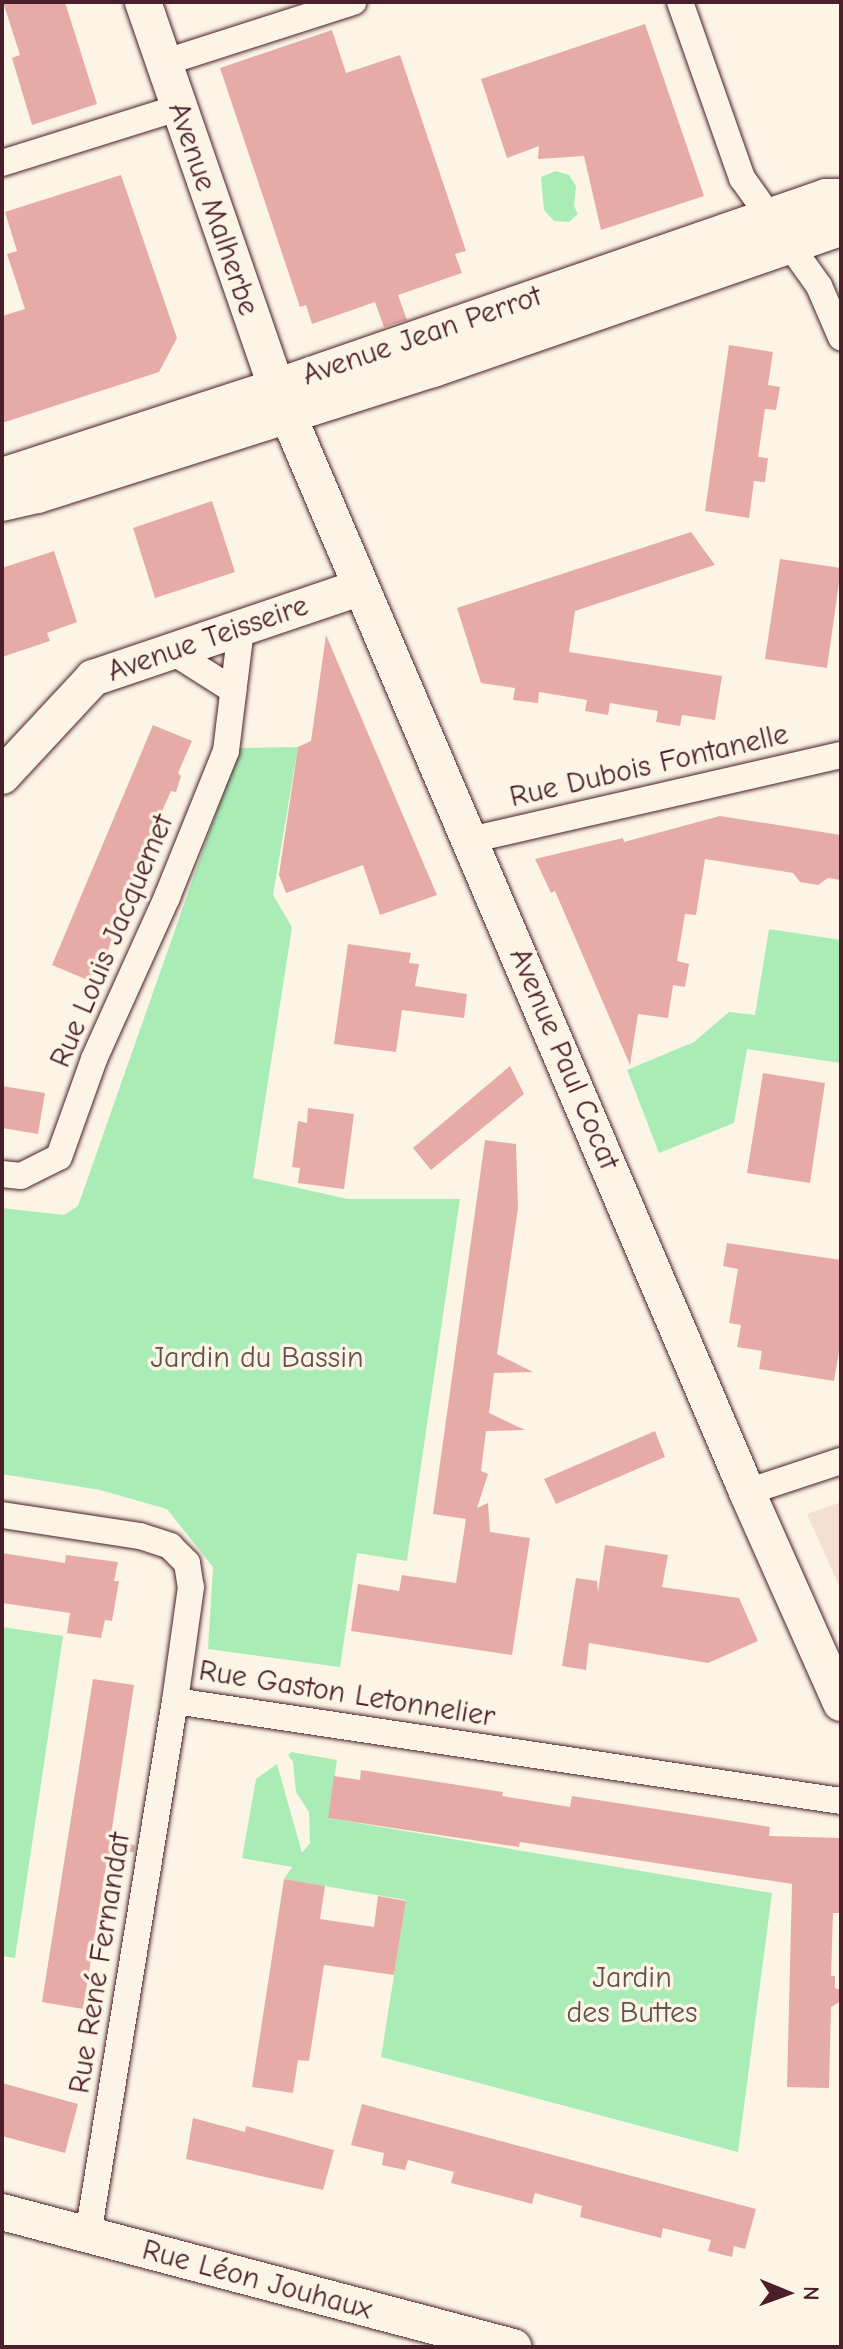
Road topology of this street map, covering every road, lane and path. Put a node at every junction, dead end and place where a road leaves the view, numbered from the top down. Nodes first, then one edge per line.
1 (143, 2) edge
2 (353, 2) edge
3 (680, 2) edge
4 (163, 63) junction
5 (178, 108) junction
6 (2, 163) edge
7 (841, 197) edge
8 (768, 217) junction
9 (841, 228) edge
10 (790, 248) junction
11 (841, 337) edge
12 (283, 401) junction
13 (2, 476) edge
14 (2, 503) edge
15 (359, 588) junction
16 (241, 628) junction
17 (170, 650) junction
18 (233, 690) junction
19 (841, 755) edge
20 (2, 776) edge
21 (470, 840) junction
22 (2, 1174) edge
23 (841, 1461) edge
24 (747, 1492) junction
25 (2, 1515) edge
26 (175, 1701) junction
27 (841, 1703) edge
28 (841, 1801) edge
29 (2, 2212) edge
30 (88, 2235) junction
31 (513, 2347) edge

1 - 4 street, Avenue Malherbe
2 - 4 street
3 - 8 street
4 - 5 street, Avenue Malherbe
5 - 6 street
5 - 12 street, Avenue Malherbe
7 - 8 street, Avenue Jean Perrot
8 - 10 street
8 - 12 street, Avenue Jean Perrot
9 - 10 street, Avenue Jean Perrot
10 - 11 street
10 - 12 street, Avenue Jean Perrot
12 - 13 street, Avenue Jean Perrot
12 - 14 street, Avenue Jean Perrot
12 - 15 street, Avenue Paul Cocat
15 - 16 street, Avenue Teisseire
15 - 21 street, Avenue Paul Cocat
16 - 17 street, Avenue Teisseire
16 - 18 street, Rue Louis Jacquemet
17 - 18 street
17 - 20 street, Avenue Teisseire
18 - 22 street, Rue Louis Jacquemet
19 - 21 street, Rue Dubois Fontanelle
21 - 24 street, Avenue Paul Cocat
23 - 24 street
24 - 27 street, Avenue Paul Cocat
25 - 26 street, Rue Gaston Letonnelier
26 - 28 street, Rue Gaston Letonnelier
26 - 30 street, Rue René Fernandat
29 - 30 street, Rue Léon Jouhaux
30 - 31 street, Rue Léon Jouhaux

